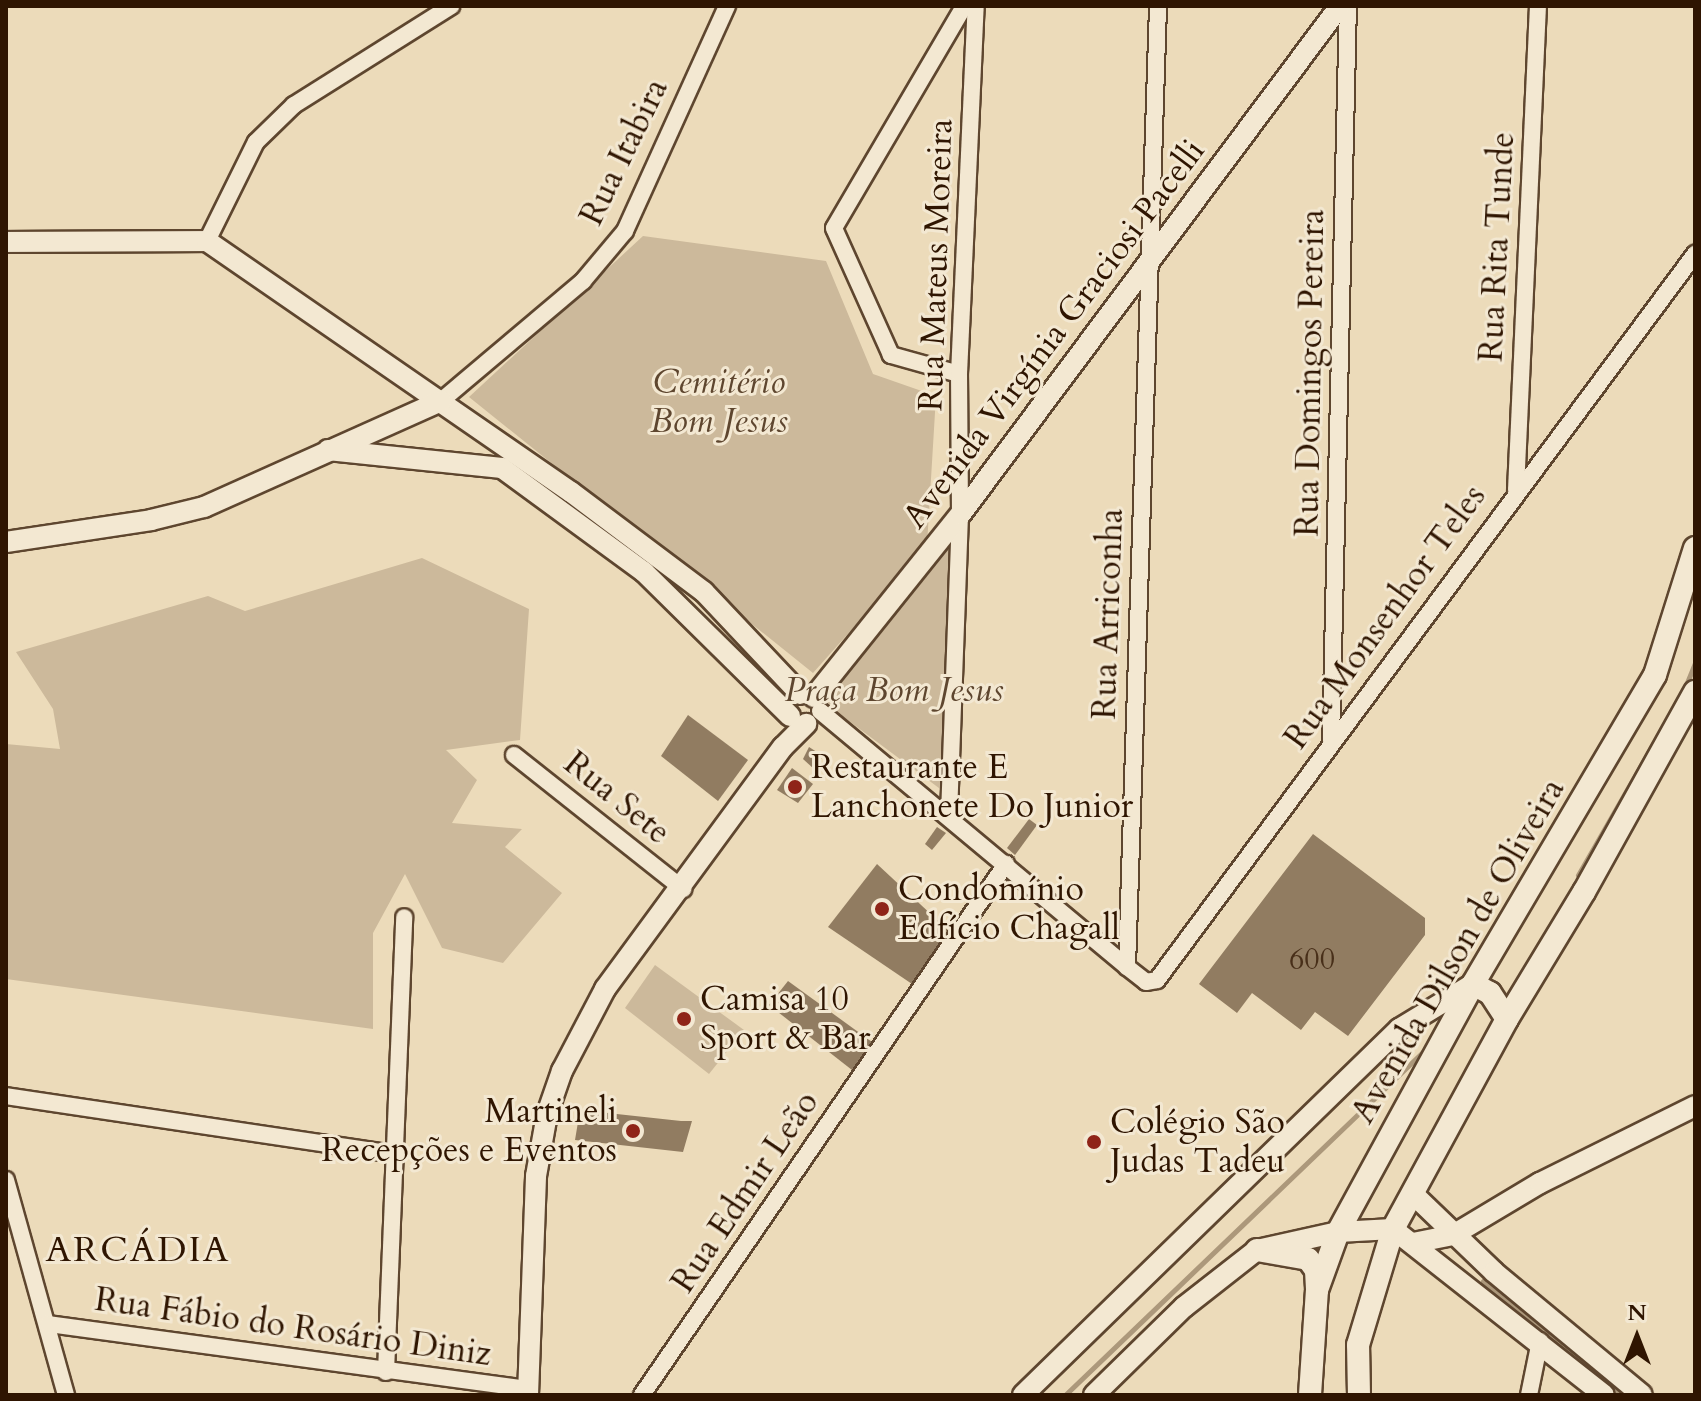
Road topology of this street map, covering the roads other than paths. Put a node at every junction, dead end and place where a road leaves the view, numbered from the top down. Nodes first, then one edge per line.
1 (451, 6) edge
2 (727, 6) edge
3 (964, 6) edge
4 (976, 6) edge
5 (1158, 6) edge
6 (1340, 6) edge
7 (1348, 6) edge
8 (1538, 6) edge
9 (207, 241) junction
10 (6, 242) edge
11 (1695, 254) edge
12 (1148, 263) junction
13 (1695, 277) edge
14 (1674, 284) junction
15 (959, 374) junction
16 (441, 401) junction
17 (328, 450) junction
18 (1516, 490) junction
19 (960, 515) junction
20 (6, 542) edge
21 (1695, 548) edge
22 (1695, 692) edge
23 (804, 710) junction
24 (1331, 741) junction
25 (514, 755) dead end
26 (949, 815) junction
27 (1006, 864) junction
28 (683, 889) junction
29 (404, 917) dead end
30 (1127, 967) junction
31 (1473, 984) junction
32 (1507, 1019) junction
33 (6, 1096) edge
34 (1695, 1106) edge
35 (396, 1154) junction
36 (6, 1180) edge
37 (1412, 1193) junction
38 (1393, 1229) junction
39 (1338, 1232) junction
40 (1453, 1235) junction
41 (1413, 1243) junction
42 (1257, 1250) junction
43 (1317, 1290) junction
44 (48, 1324) junction
45 (1540, 1341) junction
46 (386, 1372) junction
47 (528, 1392) edge
48 (66, 1395) edge
49 (642, 1395) edge
50 (1023, 1395) edge
51 (1094, 1395) edge
52 (1310, 1395) edge
53 (1359, 1395) edge
54 (1529, 1395) edge
55 (1604, 1395) edge
56 (1642, 1395) edge

1 - 9 street
2 - 16 street, Rua Itabira
3 - 15 street
4 - 15 street, Rua Mateus Moreira
5 - 12 street, Rua Arriconha
6 - 12 street, Avenida Virgínia Graciosi Pacelli
7 - 24 street, Rua Domingos Pereira
8 - 18 street, Rua Rita Tunde
9 - 10 street
9 - 16 street
11 - 14 street, Rua Monsenhor Teles
12 - 19 street, Avenida Virgínia Graciosi Pacelli
12 - 30 street, Rua Arriconha
13 - 14 street
14 - 18 street, Rua Monsenhor Teles
15 - 19 street, Rua Mateus Moreira
16 - 17 street
16 - 23 street
17 - 20 street
17 - 23 street
18 - 24 street, Rua Monsenhor Teles
19 - 23 street, Avenida Virgínia Graciosi Pacelli
19 - 26 street, Rua Mateus Moreira
21 - 31 main road, Avenida Dilson de Oliveira
22 - 32 main road
23 - 26 street
23 - 28 street, Avenida Virgínia Graciosi Pacelli
24 - 30 street, Rua Monsenhor Teles
25 - 28 street, Rua Sete
26 - 27 street
27 - 30 street
27 - 49 street, Rua Edmir Leão
28 - 47 street, Avenida Virgínia Graciosi Pacelli
29 - 35 street
31 - 32 main road
31 - 39 main road, Avenida Dilson de Oliveira
31 - 50 street
32 - 37 main road
33 - 35 street
34 - 40 street
35 - 46 street
36 - 44 street
37 - 38 main road
37 - 40 street
38 - 39 street
38 - 41 street
38 - 53 main road
39 - 42 street
39 - 43 main road, Avenida Dilson de Oliveira
40 - 41 street
40 - 56 street
41 - 45 street
42 - 43 main road
42 - 51 street
43 - 52 main road, Avenida Dilson de Oliveira
44 - 46 street, Rua Fábio do Rosário Diniz
44 - 48 street
45 - 54 street
45 - 55 street
46 - 47 street, Rua Fábio do Rosário Diniz

